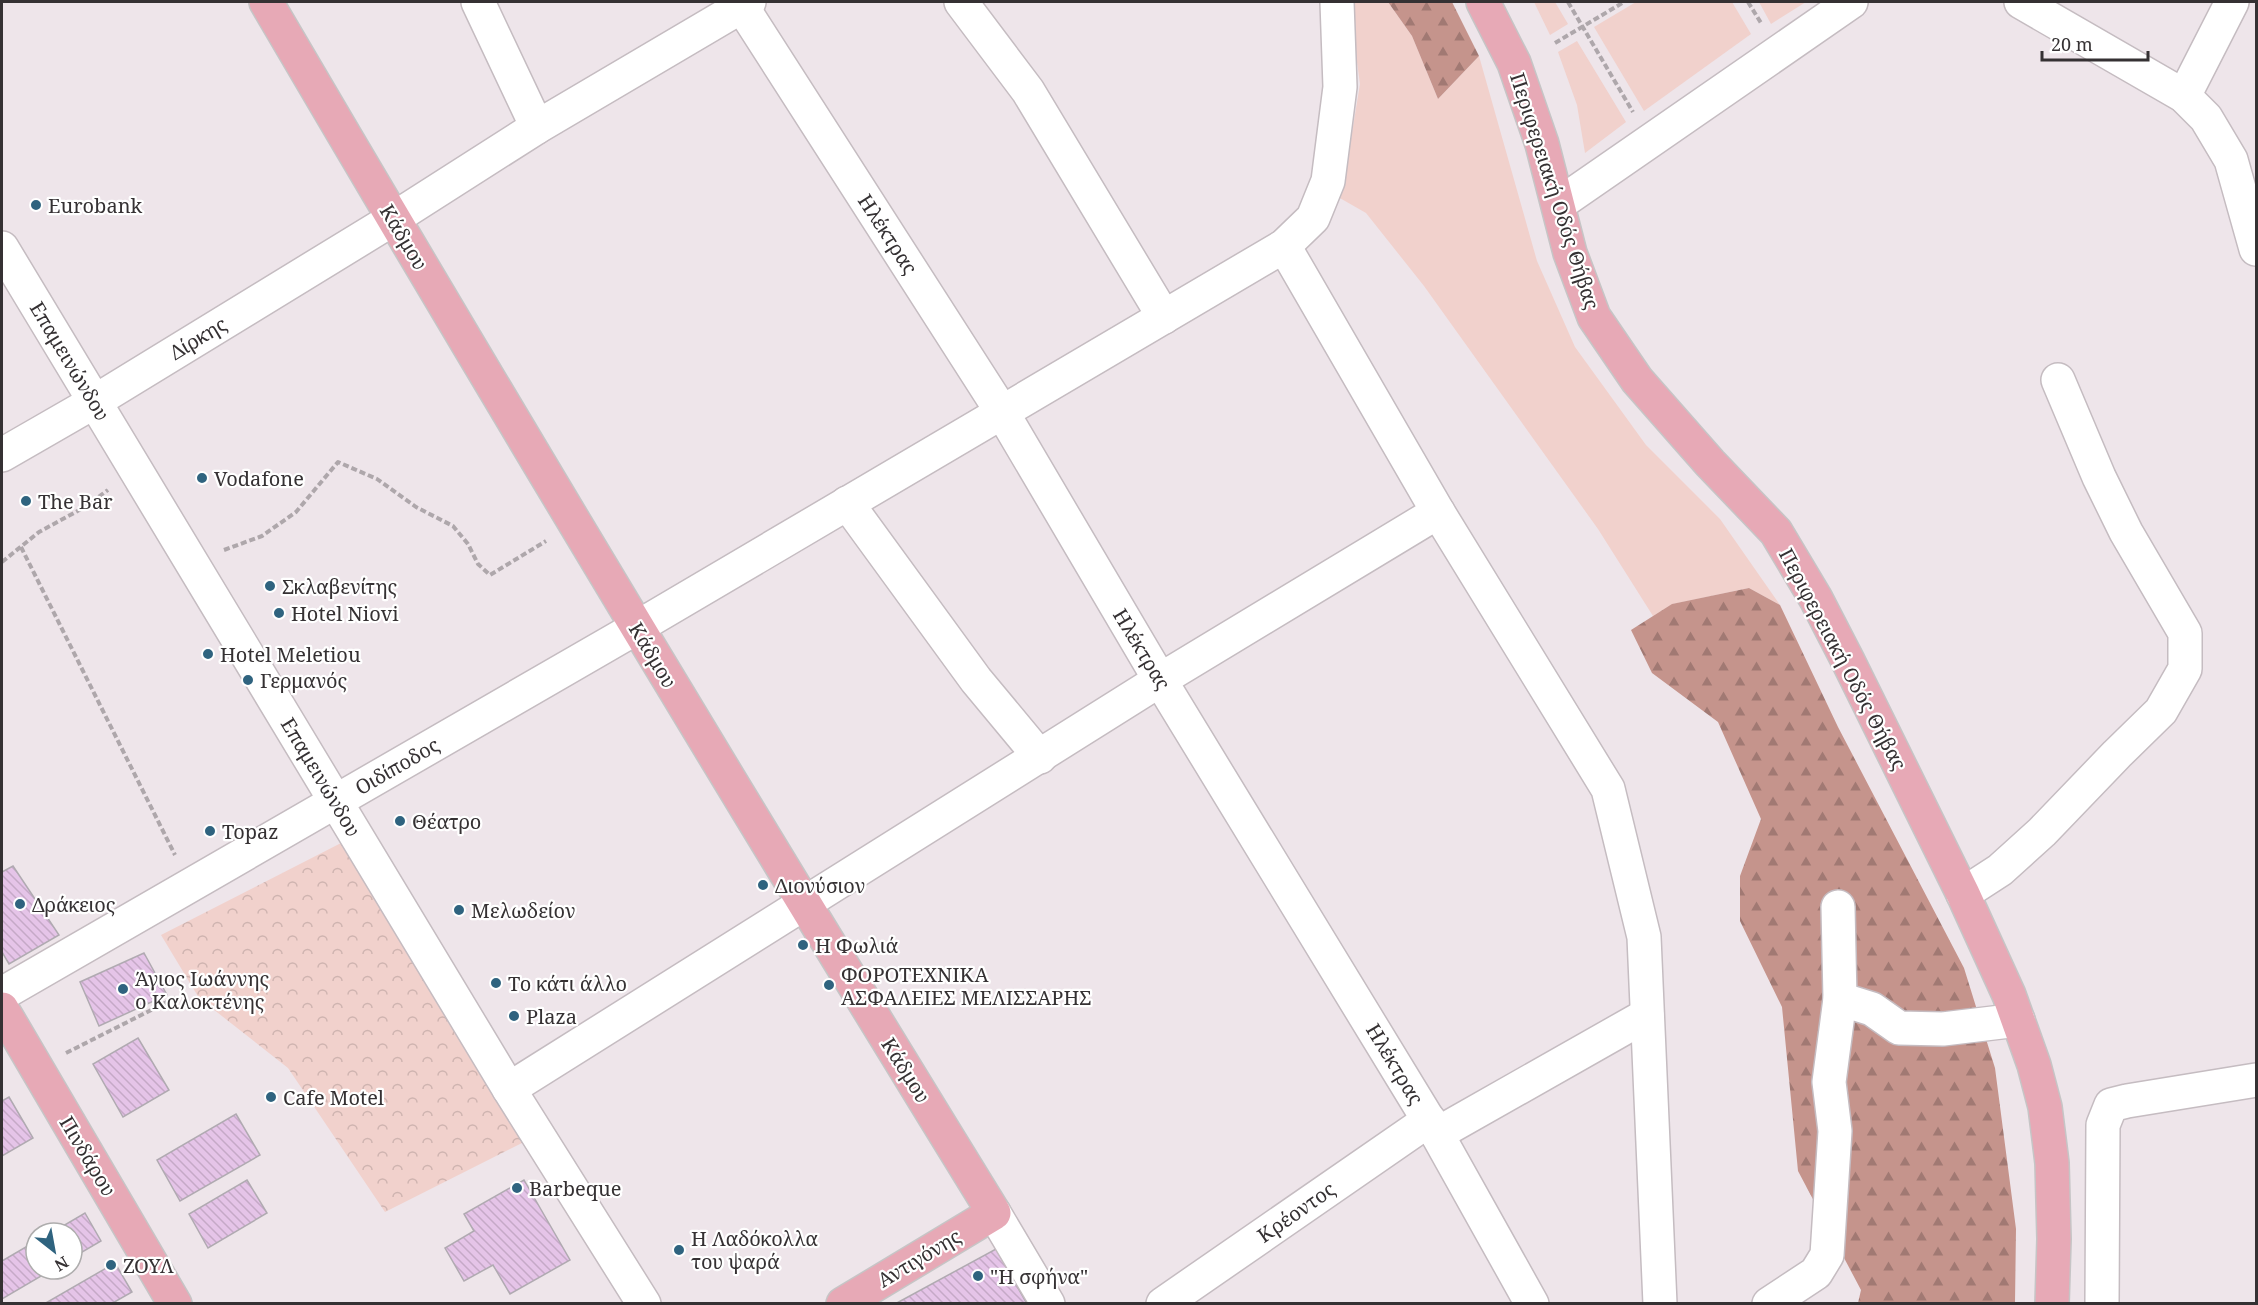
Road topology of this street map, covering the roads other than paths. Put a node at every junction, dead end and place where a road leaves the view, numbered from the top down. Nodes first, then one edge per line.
1 (266, 2) edge
2 (478, 2) edge
3 (962, 2) edge
4 (1337, 2) edge
5 (1483, 2) edge
6 (1851, 2) edge
7 (2021, 2) edge
8 (2232, 2) edge
9 (743, 3) edge
10 (2184, 96) junction
11 (537, 127) junction
12 (1558, 204) junction
13 (393, 219) junction
14 (1284, 246) junction
15 (2, 248) edge
16 (2256, 249) edge
17 (1164, 316) junction
18 (2058, 380) dead end
19 (94, 402) junction
20 (1002, 412) junction
21 (2, 455) edge
22 (847, 503) junction
23 (1438, 512) junction
24 (636, 628) junction
25 (1160, 680) junction
26 (1040, 757) junction
27 (336, 802) junction
28 (1963, 894) junction
29 (803, 903) junction
30 (1838, 907) dead end
31 (2, 994) edge
32 (1840, 999) junction
33 (2, 1009) edge
34 (1647, 1015) junction
35 (2018, 1020) junction
36 (2256, 1080) edge
37 (509, 1089) junction
38 (1433, 1127) junction
39 (994, 1213) junction
40 (175, 1304) edge
41 (644, 1304) edge
42 (843, 1304) edge
43 (1048, 1304) edge
44 (1163, 1304) edge
45 (1532, 1304) edge
46 (1660, 1304) edge
47 (1769, 1304) edge
48 (2052, 1304) edge
49 (2102, 1304) edge

1 - 13 main road, Κάδμου
2 - 11 street
3 - 17 street
4 - 14 street, Οιδίποδος
5 - 12 main road, Περιφερειακή Οδός Θήβας
6 - 12 street
7 - 10 street
8 - 10 street
9 - 11 street, Δίρκης
9 - 20 street, Ηλέκτρας
10 - 16 street
11 - 13 street, Δίρκης
12 - 28 main road, Περιφερειακή Οδός Θήβας
13 - 19 street, Δίρκης
13 - 24 main road, Κάδμου
14 - 17 street, Οιδίποδος
14 - 23 street
15 - 19 street, Επαμεινώνδου
17 - 20 street, Οιδίποδος
18 - 28 street
19 - 21 street, Δίρκης
19 - 27 street, Επαμεινώνδου
20 - 22 street, Οιδίποδος
20 - 25 street, Ηλέκτρας
22 - 24 street, Οιδίποδος
22 - 26 street
23 - 25 street
23 - 34 street
24 - 27 street, Οιδίποδος
24 - 29 main road, Κάδμου
25 - 26 street
25 - 38 street, Ηλέκτρας
26 - 29 street
27 - 31 street, Οιδίποδος
27 - 37 street, Επαμεινώνδου
28 - 35 main road, Περιφερειακή Οδός Θήβας
29 - 37 street
29 - 39 main road, Κάδμου
30 - 32 street
32 - 35 street
32 - 47 street
33 - 40 main road, Πινδάρου
34 - 38 street, Κρέοντος
34 - 46 street
35 - 48 main road, Περιφερειακή Οδός Θήβας
36 - 49 street
37 - 41 street, Επαμεινώνδου
38 - 44 street, Κρέοντος
38 - 45 street, Ηλέκτρας
39 - 42 main road, Αντιγόνης
39 - 43 street, Κάδμου

